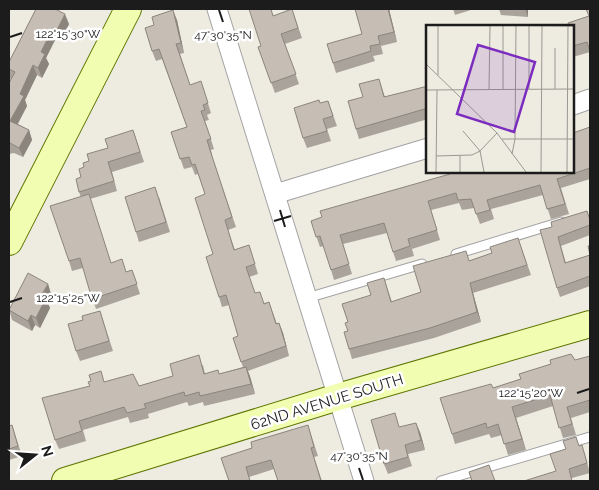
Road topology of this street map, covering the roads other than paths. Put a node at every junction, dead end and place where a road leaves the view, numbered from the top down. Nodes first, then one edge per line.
1 (128, 9) edge
2 (217, 9) edge
3 (590, 99) edge
4 (574, 104) edge
5 (426, 149) edge
6 (274, 194) junction
7 (571, 219) edge
8 (9, 242) edge
9 (449, 256) edge
10 (430, 261) edge
11 (307, 298) junction
12 (590, 324) edge
13 (338, 398) junction
14 (590, 437) edge
15 (65, 481) edge
16 (364, 481) edge
17 (441, 481) edge

1 - 8 street
2 - 6 street
3 - 4 street
5 - 6 street
6 - 11 street
7 - 9 lane
10 - 11 lane
11 - 13 street
12 - 13 street, 62ND AVENUE SOUTH
13 - 15 street, 62ND AVENUE SOUTH
13 - 16 street
14 - 17 lane

